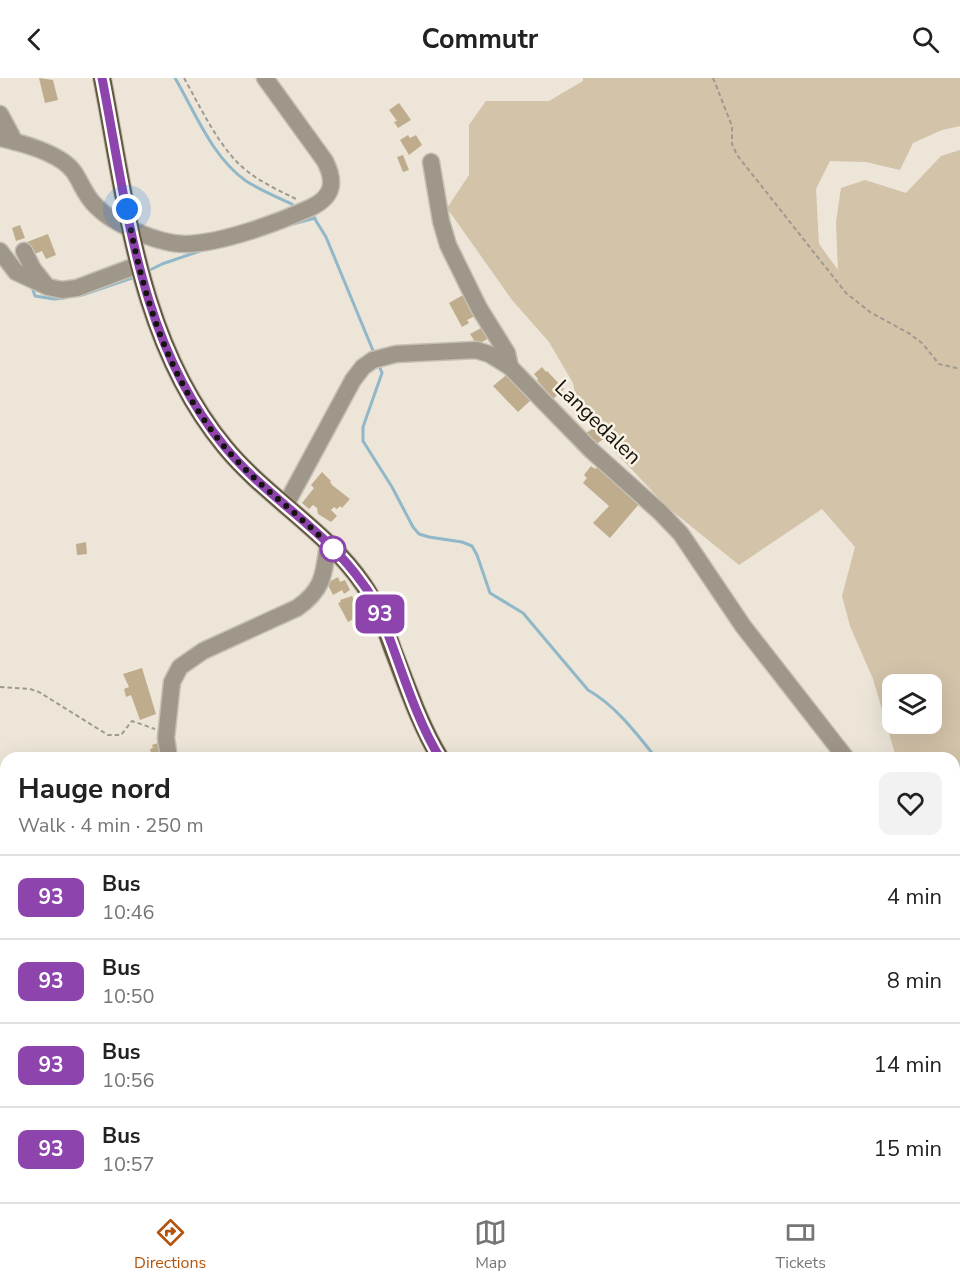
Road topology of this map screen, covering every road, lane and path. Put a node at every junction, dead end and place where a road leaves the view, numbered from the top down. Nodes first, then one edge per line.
1 (102, 78) edge
2 (184, 78) edge
3 (265, 78) edge
4 (713, 78) edge
5 (0, 114) edge
6 (8, 140) edge
7 (431, 162) dead end
8 (312, 207) junction
9 (130, 230) junction
10 (0, 250) edge
11 (24, 251) dead end
12 (138, 265) junction
13 (48, 286) junction
14 (510, 367) junction
15 (960, 369) edge
16 (285, 506) junction
17 (328, 543) junction
18 (0, 687) edge
19 (168, 722) junction
20 (169, 752) edge
21 (437, 752) edge
22 (841, 752) edge

1 - 9 main road
2 - 8 path
3 - 8 street
4 - 15 path
5 - 6 street
6 - 9 street
7 - 14 street
8 - 9 street
9 - 12 main road
10 - 13 street
11 - 13 street
12 - 13 street
12 - 16 main road
14 - 16 street, Langedalen
14 - 22 street, Langedalen
16 - 17 main road
17 - 19 street
17 - 21 main road
18 - 19 path
19 - 20 street

